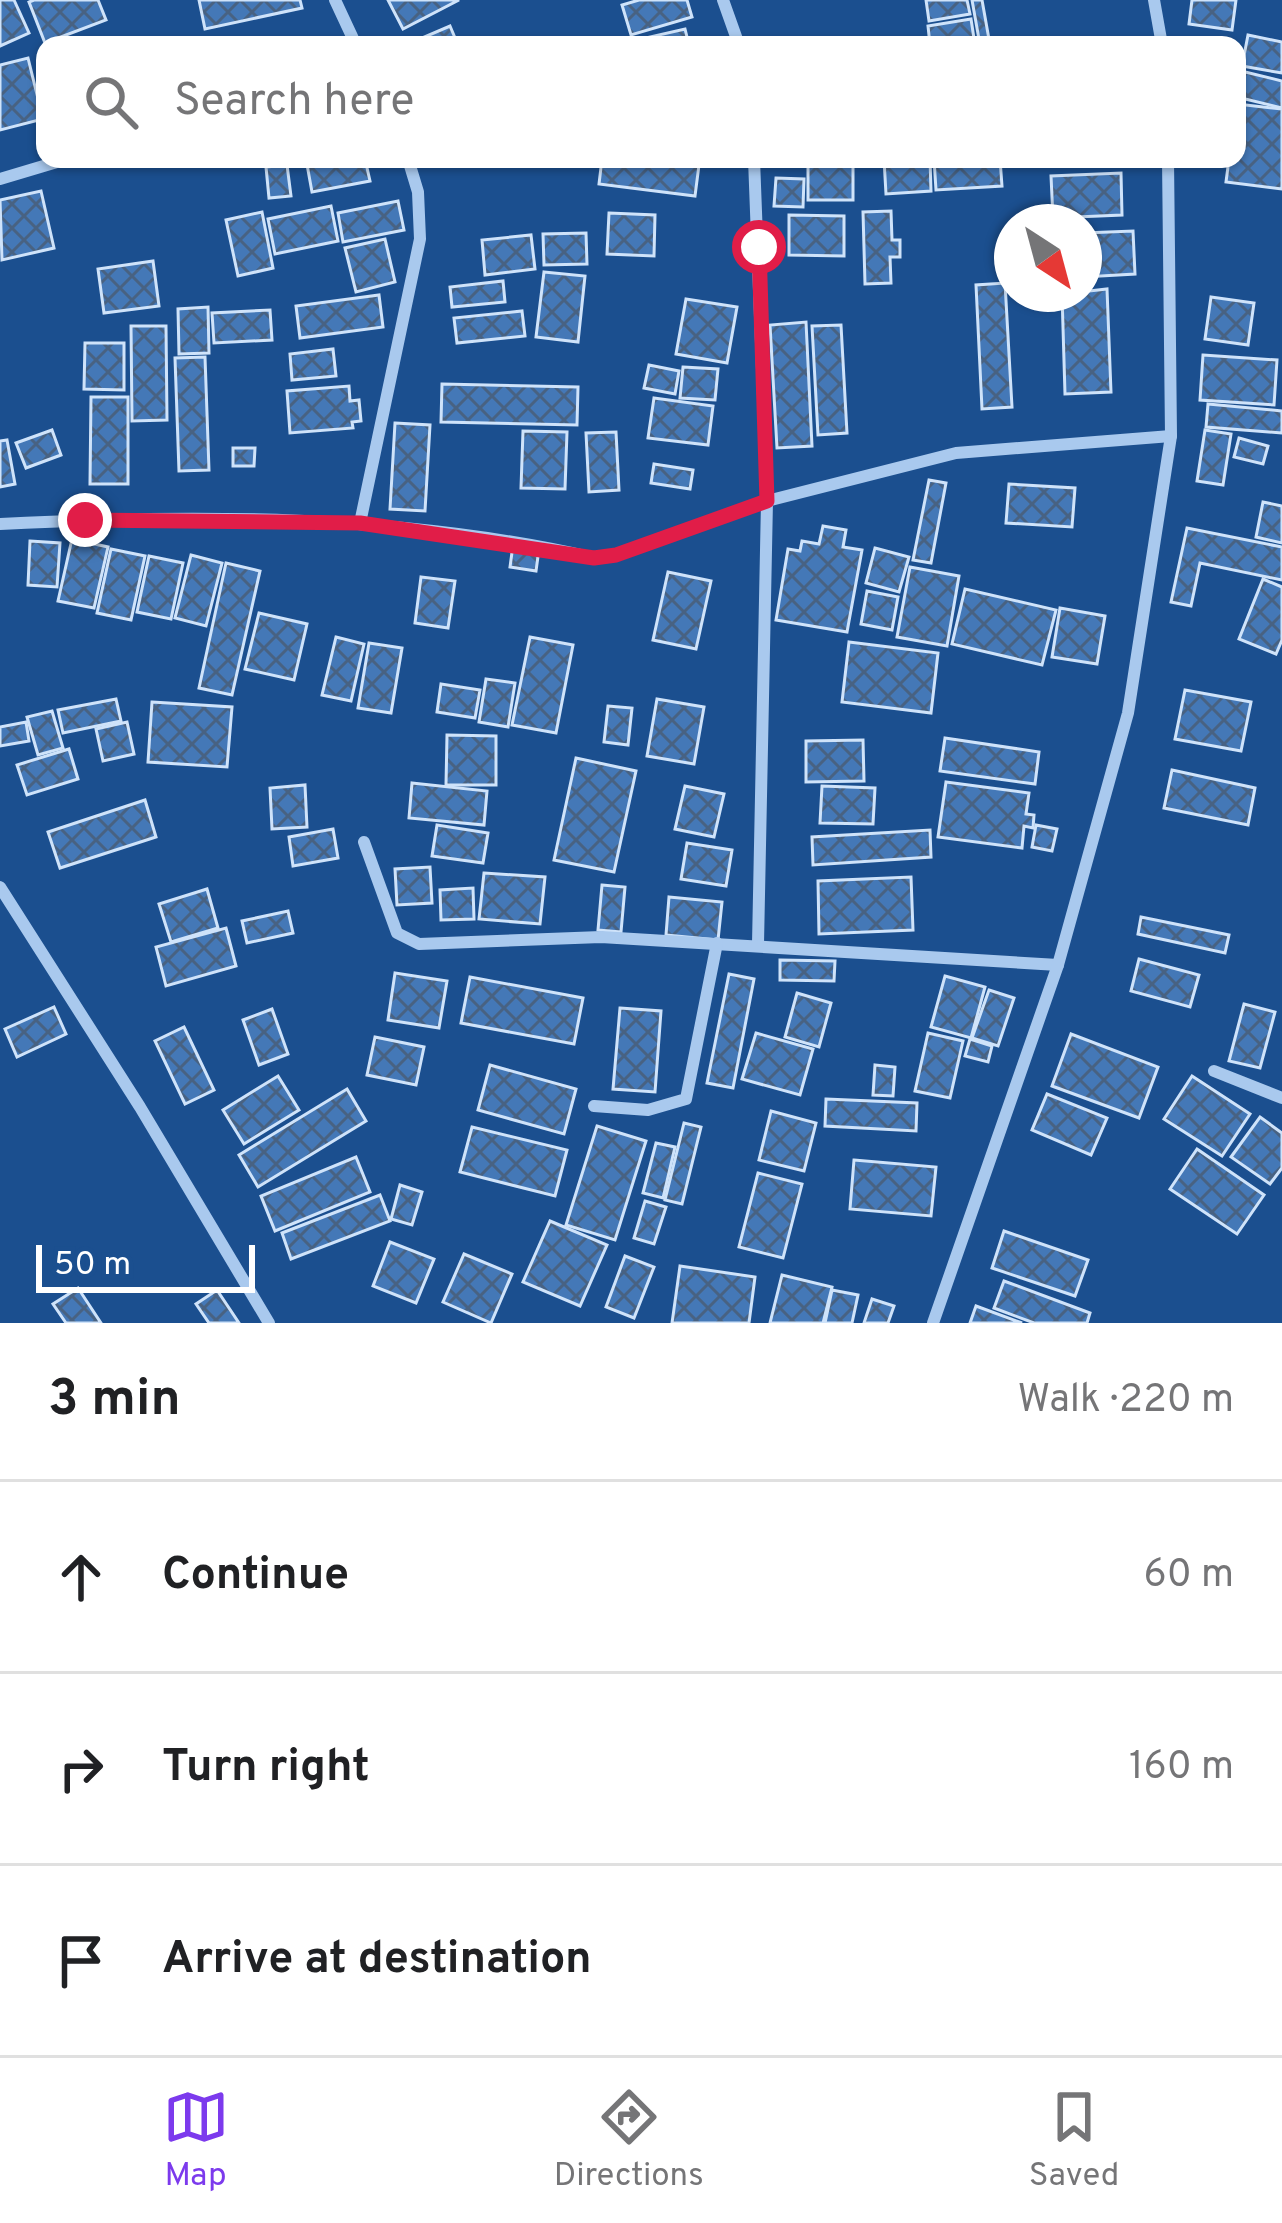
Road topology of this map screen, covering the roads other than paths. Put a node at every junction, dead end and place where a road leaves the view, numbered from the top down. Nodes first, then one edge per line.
1 (335, 0) edge
2 (723, 0) edge
3 (1154, 0) edge
4 (352, 36) edge
5 (736, 36) edge
6 (1160, 36) edge
7 (37, 168) edge
8 (411, 168) edge
9 (754, 168) edge
10 (1168, 168) edge
11 (0, 179) edge
12 (1171, 436) junction
13 (767, 501) junction
14 (360, 523) junction
15 (0, 524) edge
16 (364, 842) dead end
17 (0, 887) edge
18 (716, 943) junction
19 (758, 944) junction
20 (1058, 965) junction
21 (1214, 1071) dead end
22 (1282, 1098) edge
23 (594, 1106) dead end
24 (268, 1323) edge
25 (932, 1323) edge

1 - 4 street
2 - 5 street
3 - 6 street
7 - 11 street
8 - 14 street
9 - 13 street
10 - 12 street
12 - 13 street
12 - 20 street
13 - 14 street
13 - 19 street
14 - 15 street
16 - 18 street
17 - 24 street
18 - 19 street
18 - 23 street
19 - 20 street
20 - 25 street
21 - 22 street

